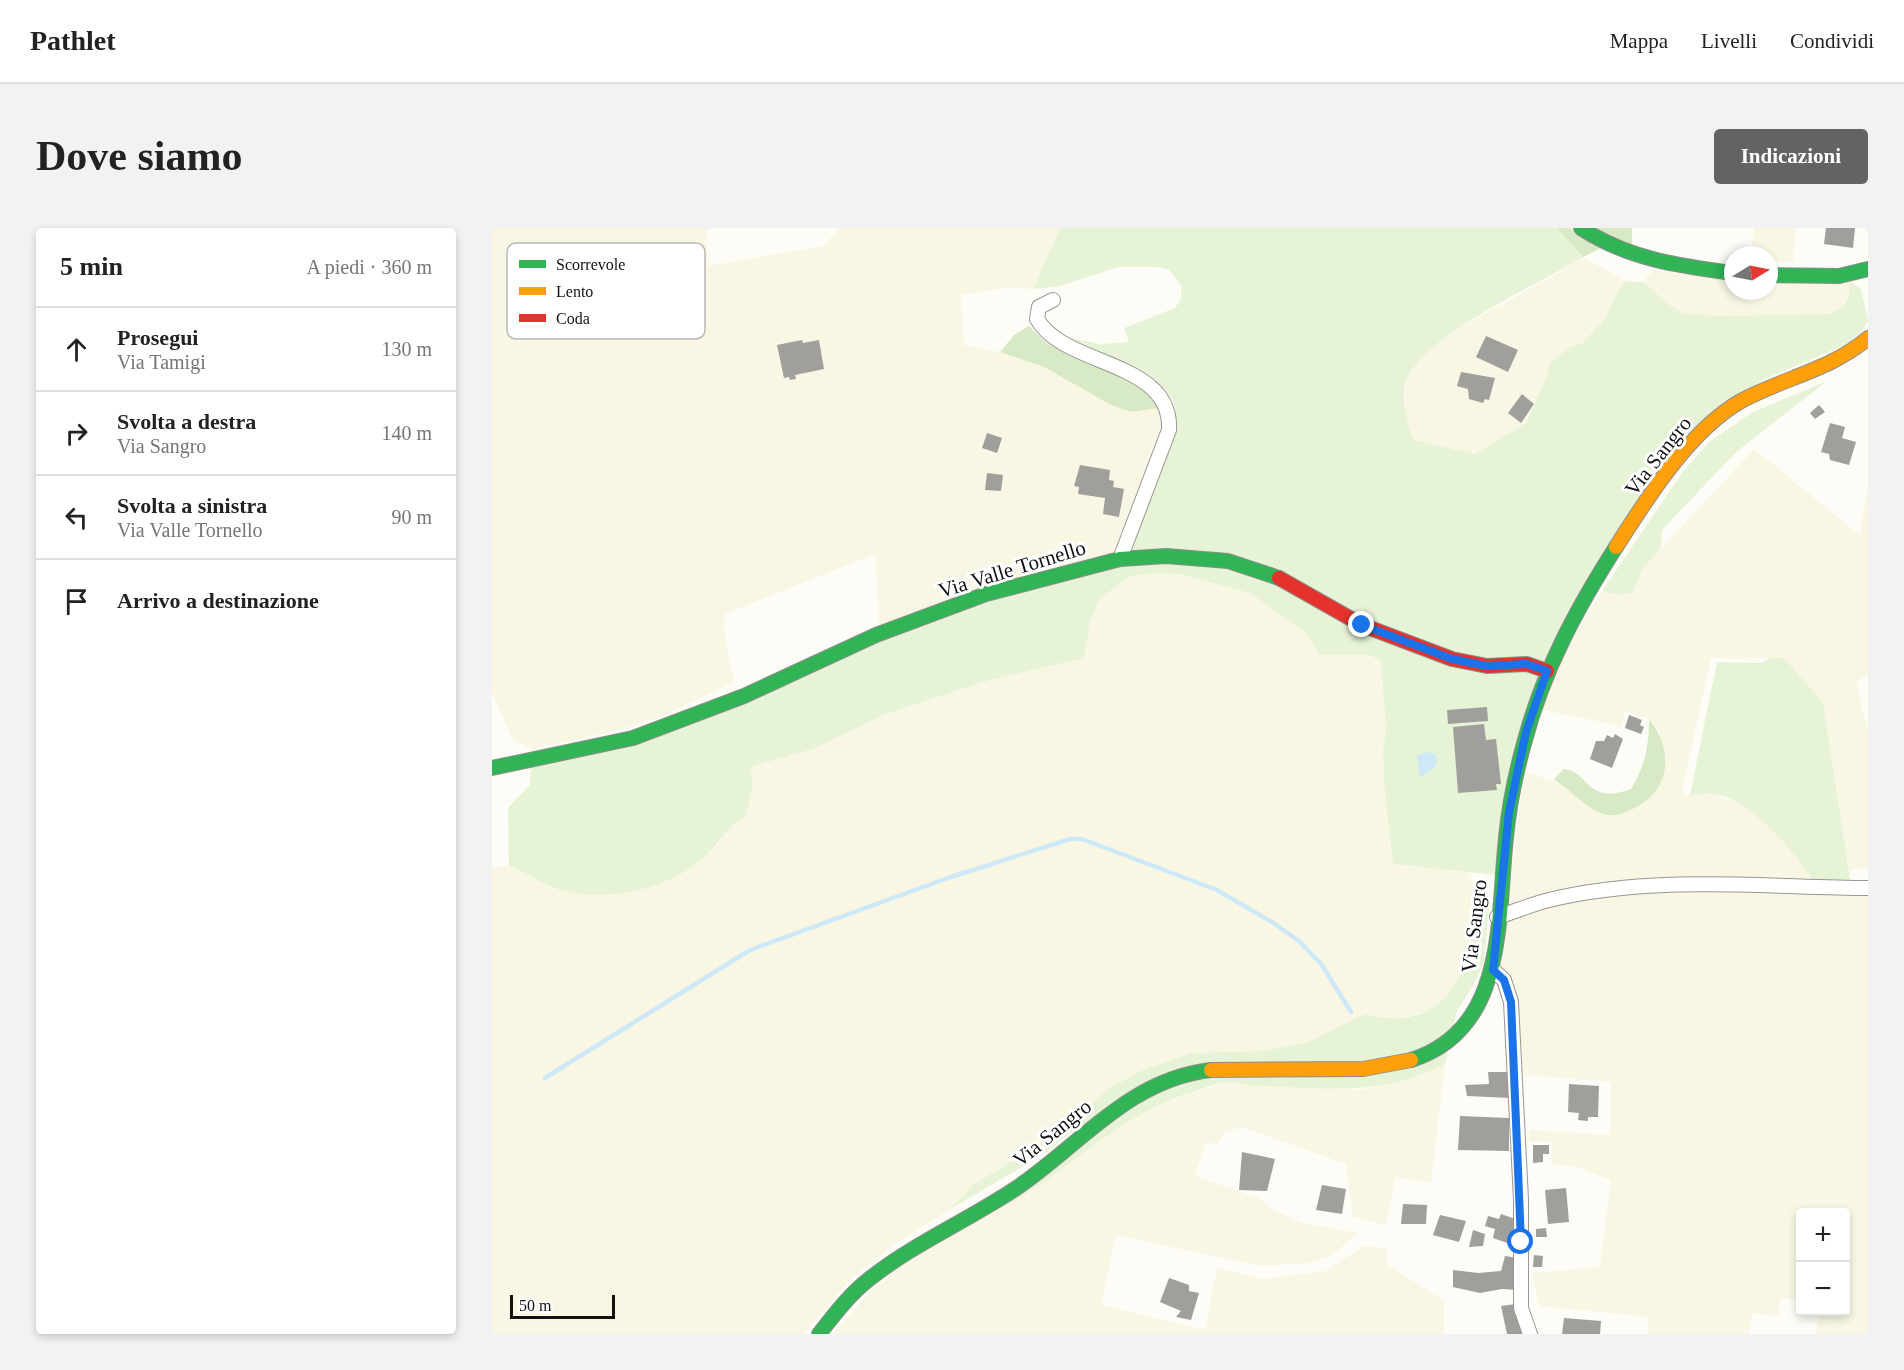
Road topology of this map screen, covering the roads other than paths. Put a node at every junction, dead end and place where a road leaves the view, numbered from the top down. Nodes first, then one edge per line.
1 (1581, 228) edge
2 (1724, 272) edge
3 (1867, 273) edge
4 (1778, 275) edge
5 (1053, 300) dead end
6 (1868, 338) edge
7 (1120, 559) junction
8 (1547, 671) junction
9 (492, 768) edge
10 (1868, 888) edge
11 (1497, 917) junction
12 (1493, 970) junction
13 (819, 1334) edge
14 (1530, 1334) edge

1 - 2 street
3 - 4 street
5 - 7 street
6 - 8 street, Via Sangro
7 - 8 street, Via Valle Tornello
7 - 9 street, Via Valle Tornello
8 - 11 street, Via Sangro
10 - 11 street
11 - 12 street, Via Sangro
12 - 13 street, Via Sangro
12 - 14 street

